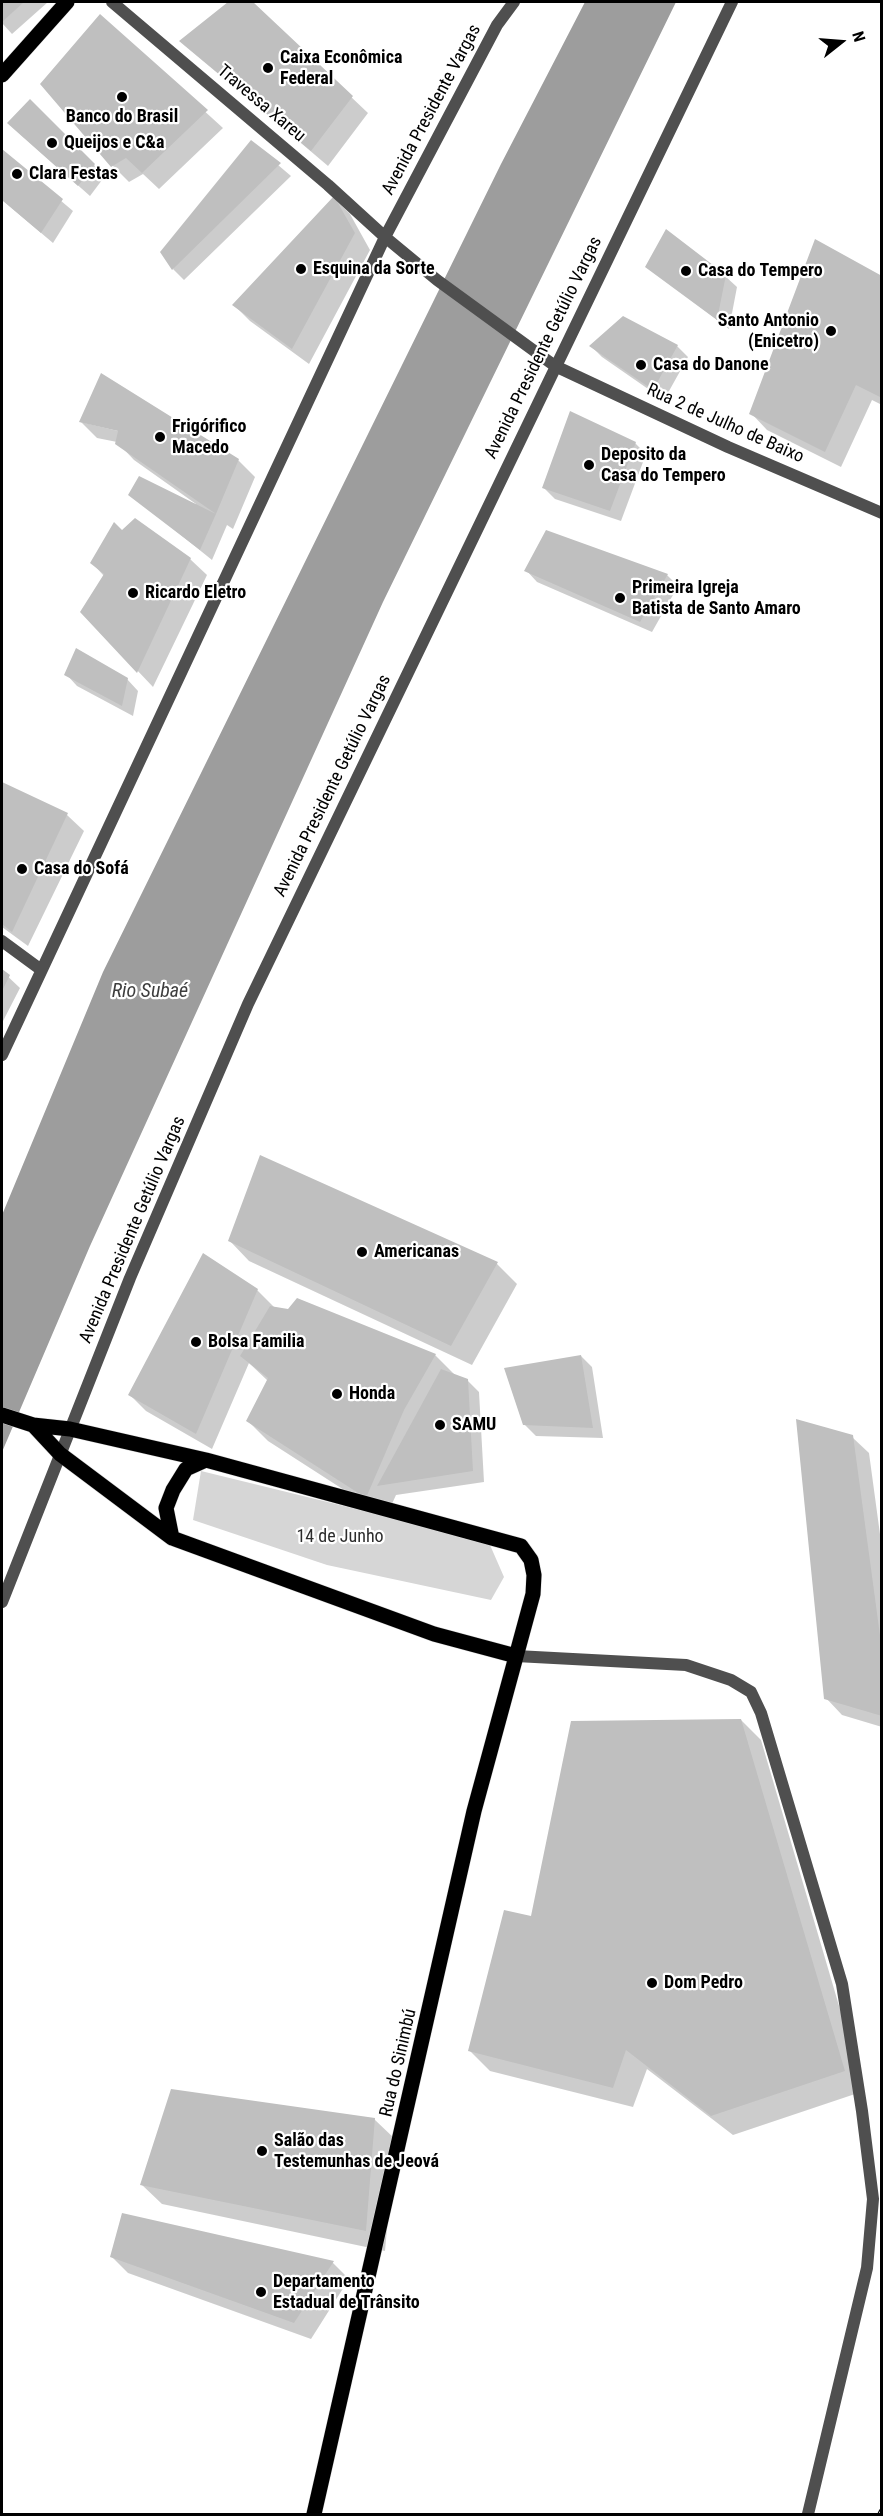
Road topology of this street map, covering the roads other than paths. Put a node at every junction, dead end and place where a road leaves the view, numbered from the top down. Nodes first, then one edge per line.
1 (67, 2) edge
2 (112, 2) edge
3 (514, 2) edge
4 (732, 2) edge
5 (2, 75) edge
6 (385, 237) junction
7 (437, 280) joint
8 (555, 366) junction
9 (882, 513) edge
10 (2, 940) edge
11 (40, 969) junction
12 (2, 1055) edge
13 (2, 1415) edge
14 (26, 1423) junction
15 (70, 1429) junction
16 (60, 1454) junction
17 (206, 1460) junction
18 (172, 1538) junction
19 (2, 1602) edge
20 (516, 1656) junction
21 (314, 2514) edge
22 (808, 2514) edge

1 - 5 main road
2 - 6 street, Travessa Xareu
3 - 6 street, Avenida Presidente Vargas
4 - 8 street, Avenida Presidente Getúlio Vargas
6 - 7 street, Travessa Xareu
6 - 11 street
7 - 8 street, Rua 2 de Julho de Baixo
8 - 9 street, Rua 2 de Julho de Baixo
8 - 15 street, Avenida Presidente Getúlio Vargas
10 - 11 street
11 - 12 street
13 - 14 main road
14 - 15 main road
14 - 16 main road
15 - 16 street, Avenida Presidente Getúlio Vargas
15 - 17 main road
16 - 18 main road
16 - 19 street, Avenida Presidente Getúlio Vargas
17 - 18 main road
17 - 20 main road, Rua do Sinimbú
18 - 20 main road
20 - 21 main road, Rua do Sinimbú
20 - 22 street

